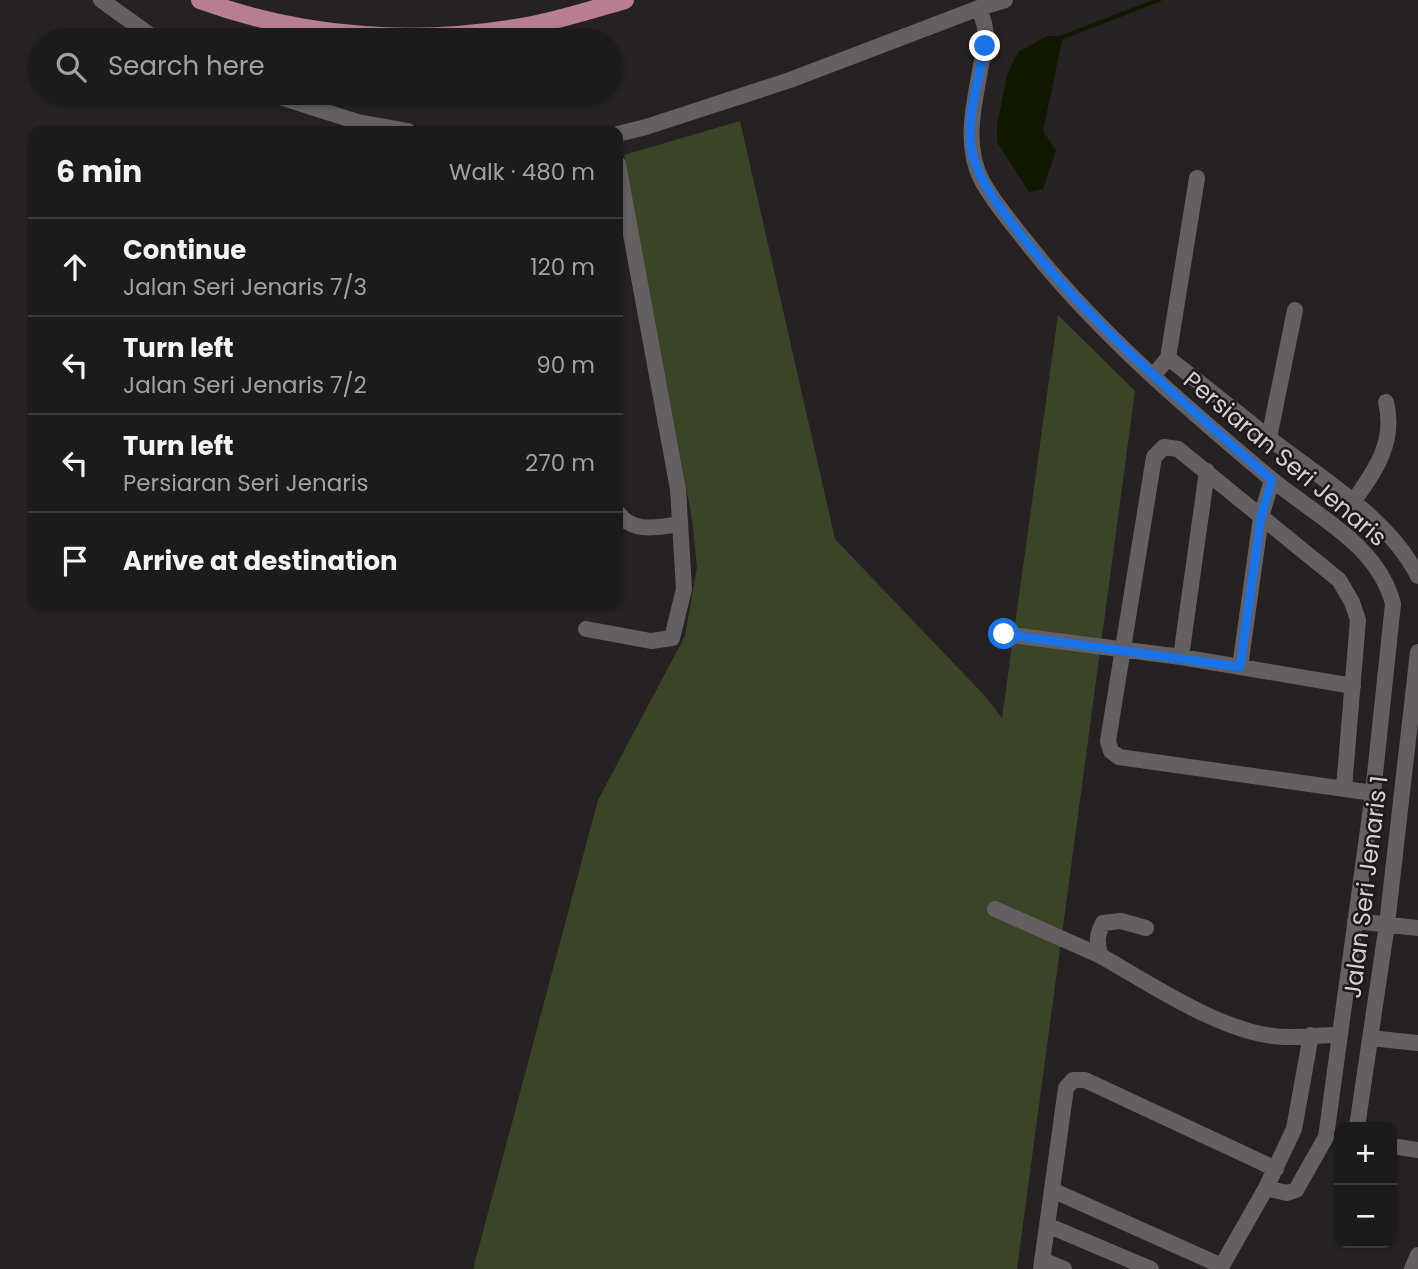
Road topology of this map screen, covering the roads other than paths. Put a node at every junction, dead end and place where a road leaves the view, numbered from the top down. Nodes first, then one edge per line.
1 (101, 0) edge
2 (200, 0) edge
3 (624, 0) edge
4 (1005, 0) edge
5 (979, 8) junction
6 (140, 28) edge
7 (304, 28) edge
8 (516, 28) edge
9 (305, 105) edge
10 (380, 126) edge
11 (623, 133) edge
12 (1197, 178) dead end
13 (623, 191) edge
14 (1295, 310) dead end
15 (1168, 358) junction
16 (1153, 376) junction
17 (1386, 402) dead end
18 (1269, 438) junction
19 (1207, 471) junction
20 (1272, 480) junction
21 (1353, 502) junction
22 (1261, 517) junction
23 (623, 520) edge
24 (680, 524) junction
25 (1418, 576) edge
26 (586, 629) dead end
27 (1004, 634) dead end
28 (1123, 650) junction
29 (1418, 652) edge
30 (1181, 657) junction
31 (1240, 667) junction
32 (1385, 679) junction
33 (1413, 684) junction
34 (1353, 685) junction
35 (1344, 788) junction
36 (1373, 793) junction
37 (995, 909) dead end
38 (1355, 920) junction
39 (1387, 924) junction
40 (1146, 928) dead end
41 (1418, 928) edge
42 (1101, 956) junction
43 (1311, 1035) junction
44 (1339, 1035) junction
45 (1370, 1038) junction
46 (1418, 1043) edge
47 (1358, 1122) edge
48 (1333, 1138) edge
49 (1397, 1147) edge
50 (1418, 1150) edge
51 (1276, 1169) junction
52 (1266, 1188) junction
53 (1052, 1190) junction
54 (1047, 1225) junction
55 (1418, 1255) edge
56 (1041, 1265) edge
57 (1221, 1267) edge
58 (1064, 1269) edge
59 (1151, 1269) edge
60 (1412, 1269) edge

1 - 6 street
2 - 7 main road
3 - 8 main road
4 - 5 street
5 - 11 street
5 - 16 street, Persiaran Seri Jenaris
9 - 10 street
12 - 15 street
13 - 24 street
14 - 18 street
15 - 16 street
15 - 18 street
16 - 20 street, Persiaran Seri Jenaris
17 - 21 street
18 - 21 street
19 - 22 street
19 - 28 street
19 - 30 street
20 - 22 street
20 - 32 street, Persiaran Seri Jenaris
21 - 25 street
22 - 31 street
22 - 34 street
23 - 24 street
24 - 26 street
27 - 28 street
28 - 30 street
28 - 35 street
29 - 33 street, Jalan Seri Jenaris 1
30 - 31 street
31 - 34 street
32 - 33 street
32 - 36 street, Persiaran Seri Jenaris
33 - 39 street, Jalan Seri Jenaris 1
34 - 35 street
35 - 36 street
36 - 38 street, Persiaran Seri Jenaris
37 - 42 street
38 - 39 street
38 - 44 street, Persiaran Seri Jenaris
39 - 41 street
39 - 45 street, Jalan Seri Jenaris 1
40 - 42 street
42 - 43 street
43 - 44 street
43 - 51 street
44 - 48 street, Persiaran Seri Jenaris
45 - 46 street
45 - 47 street, Jalan Seri Jenaris 1
48 - 52 street
49 - 50 street
51 - 52 street
51 - 53 street
52 - 57 street
53 - 54 street
53 - 57 street
54 - 56 street
54 - 59 street
55 - 60 street
56 - 58 street

